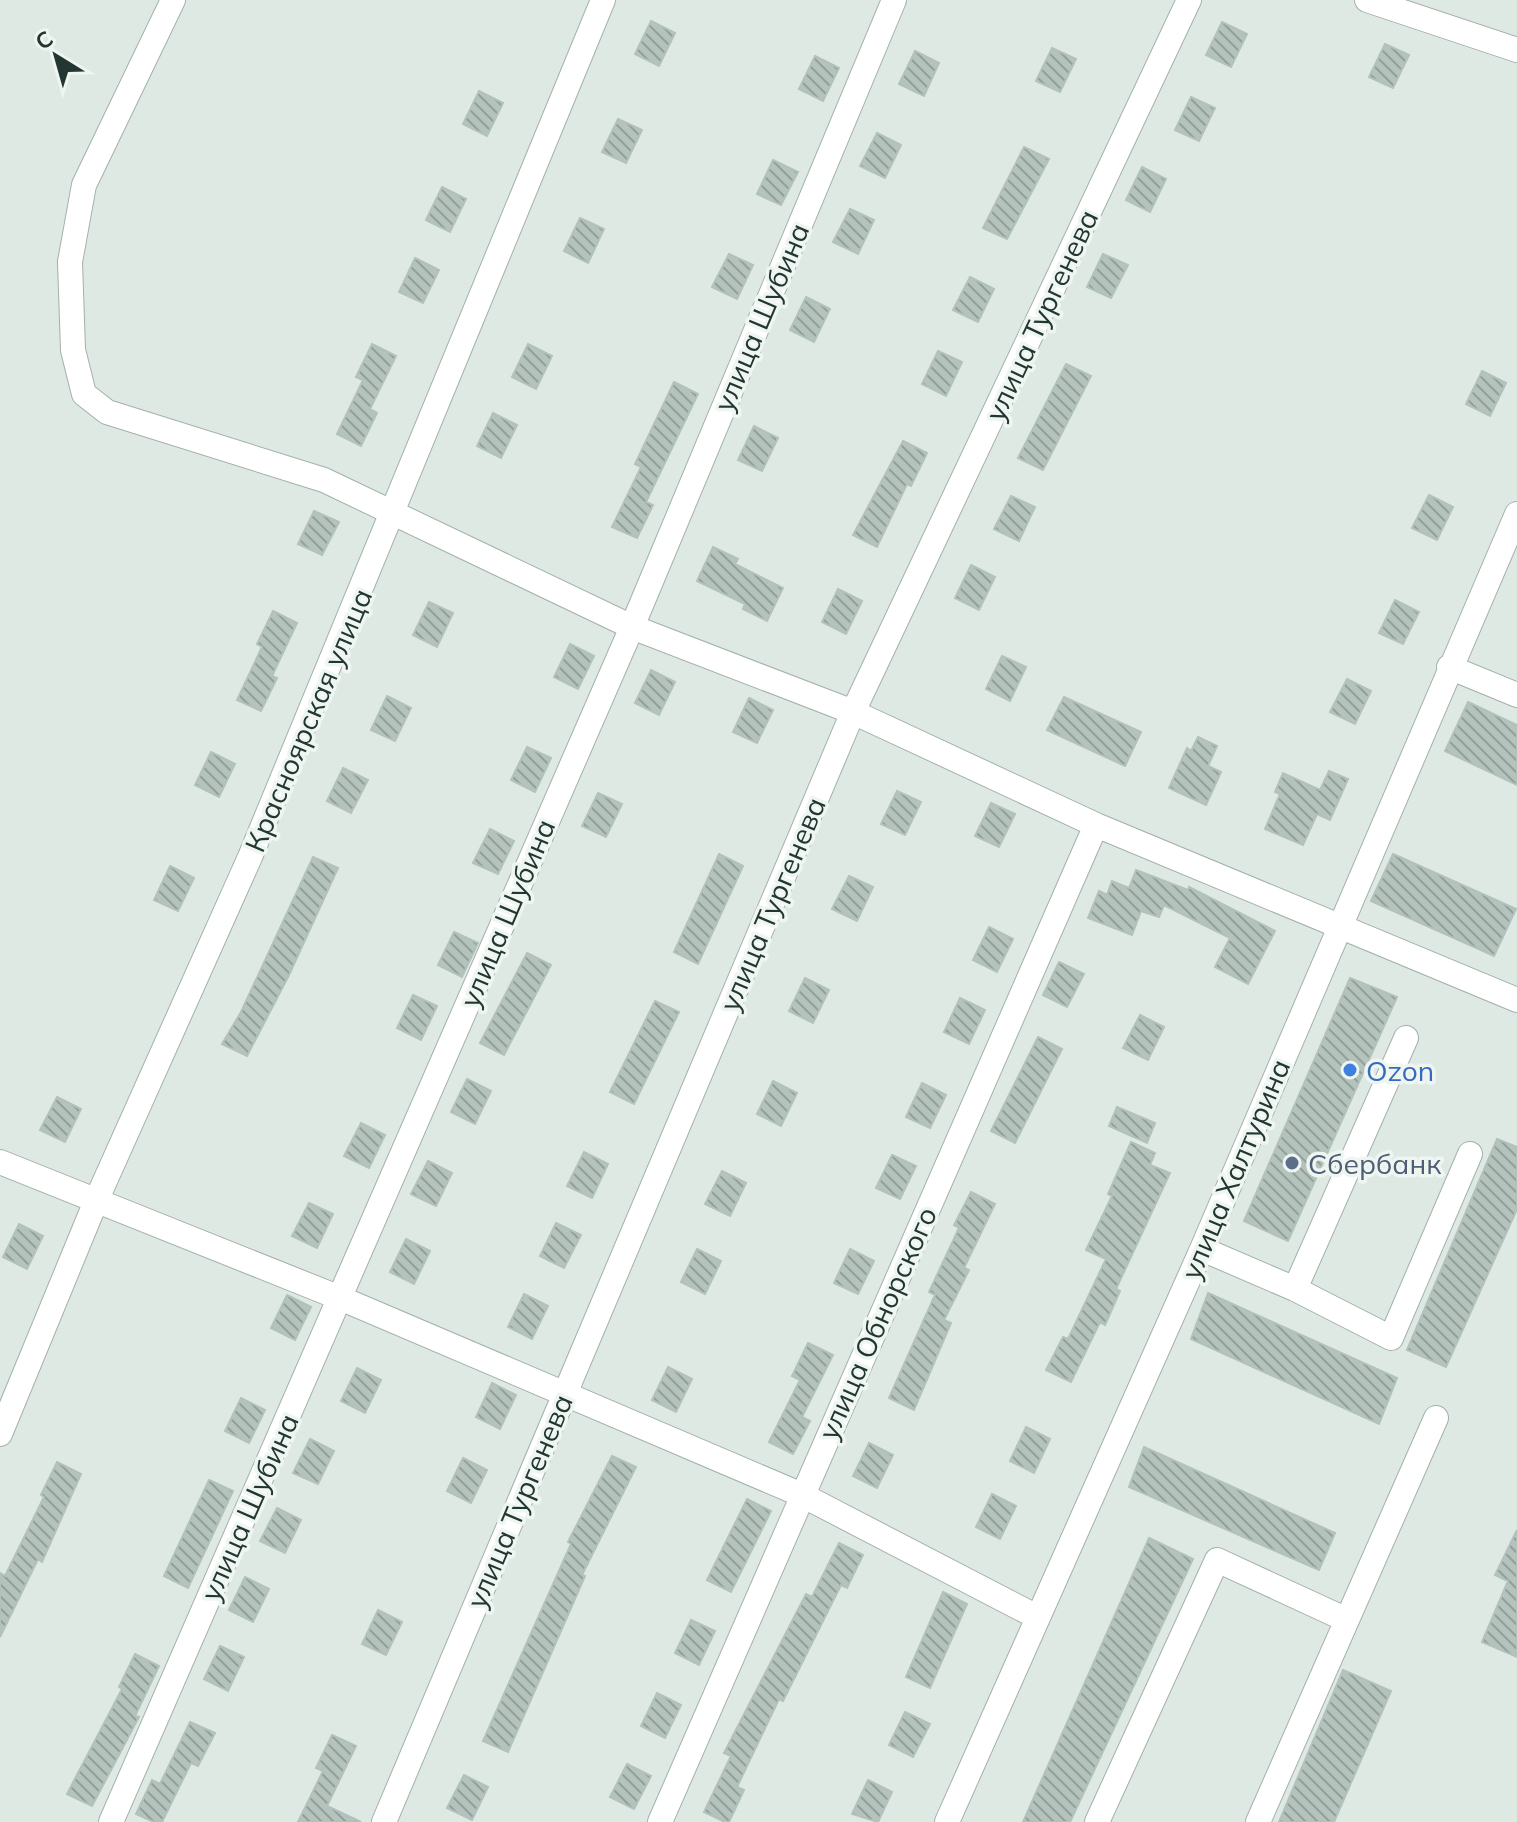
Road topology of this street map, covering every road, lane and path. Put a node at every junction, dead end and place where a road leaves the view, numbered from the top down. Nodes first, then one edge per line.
1 (173, 0) edge
2 (603, 0) edge
3 (894, 0) edge
4 (1189, 0) edge
5 (1367, 0) edge
6 (1517, 50) edge
7 (393, 514) junction
8 (1517, 514) edge
9 (632, 627) junction
10 (1449, 667) junction
11 (1517, 695) edge
12 (853, 712) junction
13 (1096, 825) junction
14 (1338, 926) junction
15 (1517, 1000) edge
16 (1406, 1038) dead end
17 (1470, 1154) dead end
18 (0, 1162) edge
19 (96, 1201) junction
20 (1202, 1249) junction
21 (1295, 1289) junction
22 (340, 1298) junction
23 (564, 1393) junction
24 (1436, 1418) dead end
25 (0, 1434) edge
26 (802, 1495) junction
27 (1037, 1617) junction
28 (1347, 1620) junction
29 (111, 1822) edge
30 (384, 1822) edge
31 (660, 1822) edge
32 (947, 1822) edge
33 (1097, 1822) edge
34 (1258, 1822) edge

1 - 7 street
2 - 7 street, Красноярская улица
3 - 9 street, улица Шубина
4 - 12 street, улица Тургенева
5 - 6 street
7 - 9 street
7 - 19 street, Красноярская улица
8 - 10 street, улица Халтурина
9 - 12 street
9 - 22 street, улица Шубина
10 - 11 street
10 - 14 street, улица Халтурина
12 - 13 street
12 - 23 street, улица Тургенева
13 - 14 street
13 - 26 street, улица Обнорского
14 - 15 street
14 - 20 street, улица Халтурина
16 - 21 street
17 - 21 street
18 - 19 street
19 - 22 street
19 - 25 street, Красноярская улица
20 - 21 street
20 - 27 street, улица Халтурина
22 - 23 street
22 - 29 street, улица Шубина
23 - 26 street
23 - 30 street, улица Тургенева
24 - 28 street
26 - 27 street
26 - 31 street, улица Обнорского
27 - 32 street, улица Халтурина
28 - 33 street
28 - 34 street

